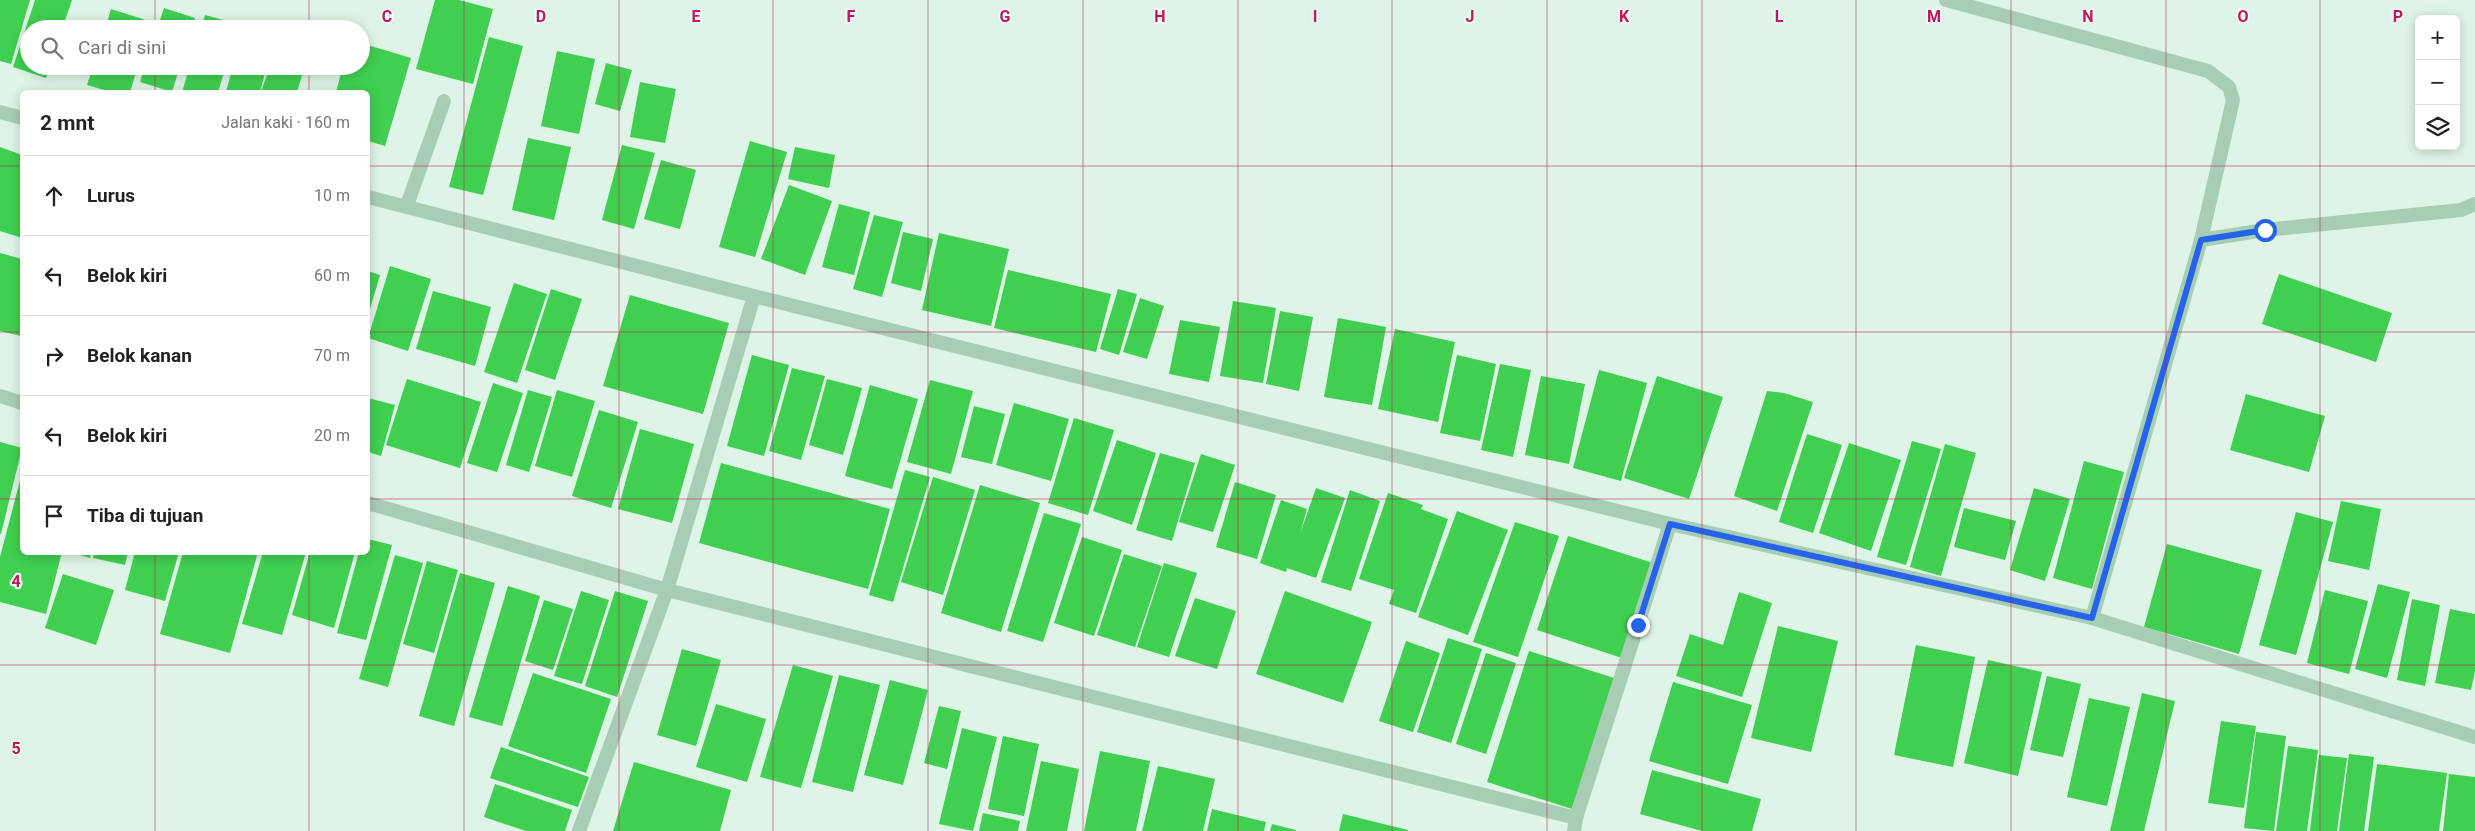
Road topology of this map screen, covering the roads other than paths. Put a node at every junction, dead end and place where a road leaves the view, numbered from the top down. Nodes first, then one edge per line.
1 (1946, 0) edge
2 (444, 101) dead end
3 (0, 112) edge
4 (20, 117) edge
5 (370, 197) edge
6 (2475, 204) edge
7 (407, 206) junction
8 (2201, 240) junction
9 (754, 296) junction
10 (0, 396) edge
11 (20, 402) edge
12 (370, 504) edge
13 (1670, 524) junction
14 (667, 590) junction
15 (2092, 618) junction
16 (2475, 738) edge
17 (1575, 825) edge
18 (579, 831) edge

1 - 8 street
2 - 7 street
3 - 4 street
5 - 7 street
6 - 8 street
7 - 9 street
8 - 15 street
9 - 13 street
9 - 14 street
10 - 11 street
12 - 14 street
13 - 15 street
13 - 17 street
14 - 17 street
14 - 18 street
15 - 16 street

